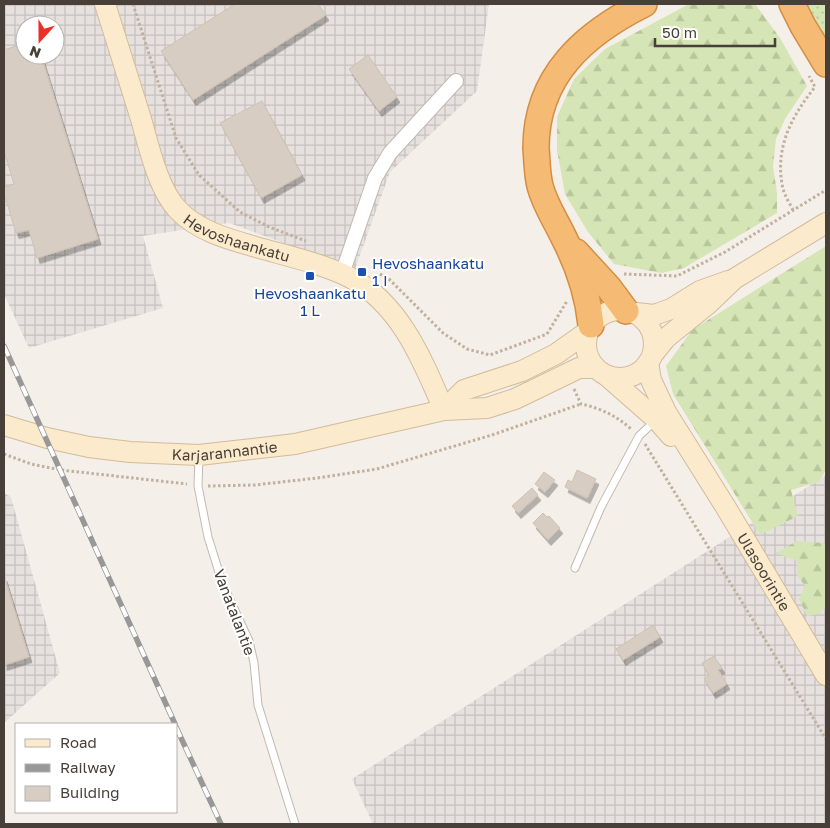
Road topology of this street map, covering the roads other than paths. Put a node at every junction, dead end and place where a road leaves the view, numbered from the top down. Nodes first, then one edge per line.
1 (105, 4) edge
2 (782, 4) edge
3 (792, 4) edge
4 (636, 7) edge
5 (803, 26) junction
6 (816, 66) edge
7 (456, 80) dead end
8 (826, 223) edge
9 (345, 265) junction
10 (734, 279) junction
11 (594, 285) junction
12 (631, 312) junction
13 (589, 329) junction
14 (651, 358) junction
15 (601, 372) junction
16 (444, 410) junction
17 (661, 416) junction
18 (4, 425) edge
19 (199, 455) junction
20 (575, 568) dead end
21 (826, 675) edge
22 (295, 824) edge

1 - 9 main road, Hevoshaankatu
2 - 5 highway
3 - 5 highway
4 - 11 highway
5 - 6 highway
7 - 9 street
8 - 10 main road
9 - 16 main road, Hevoshaankatu
10 - 12 main road
10 - 14 main road
11 - 12 highway
11 - 13 highway
12 - 13 main road
12 - 14 main road
13 - 15 main road
13 - 16 main road
14 - 15 main road
14 - 17 main road, Ulasoorintie
15 - 16 main road, Karjarannantie
15 - 17 main road, Ulasoorintie
16 - 19 main road, Karjarannantie
17 - 20 lane
17 - 21 main road, Ulasoorintie
18 - 19 main road, Karjarannantie
19 - 22 lane, Vanatalantie

